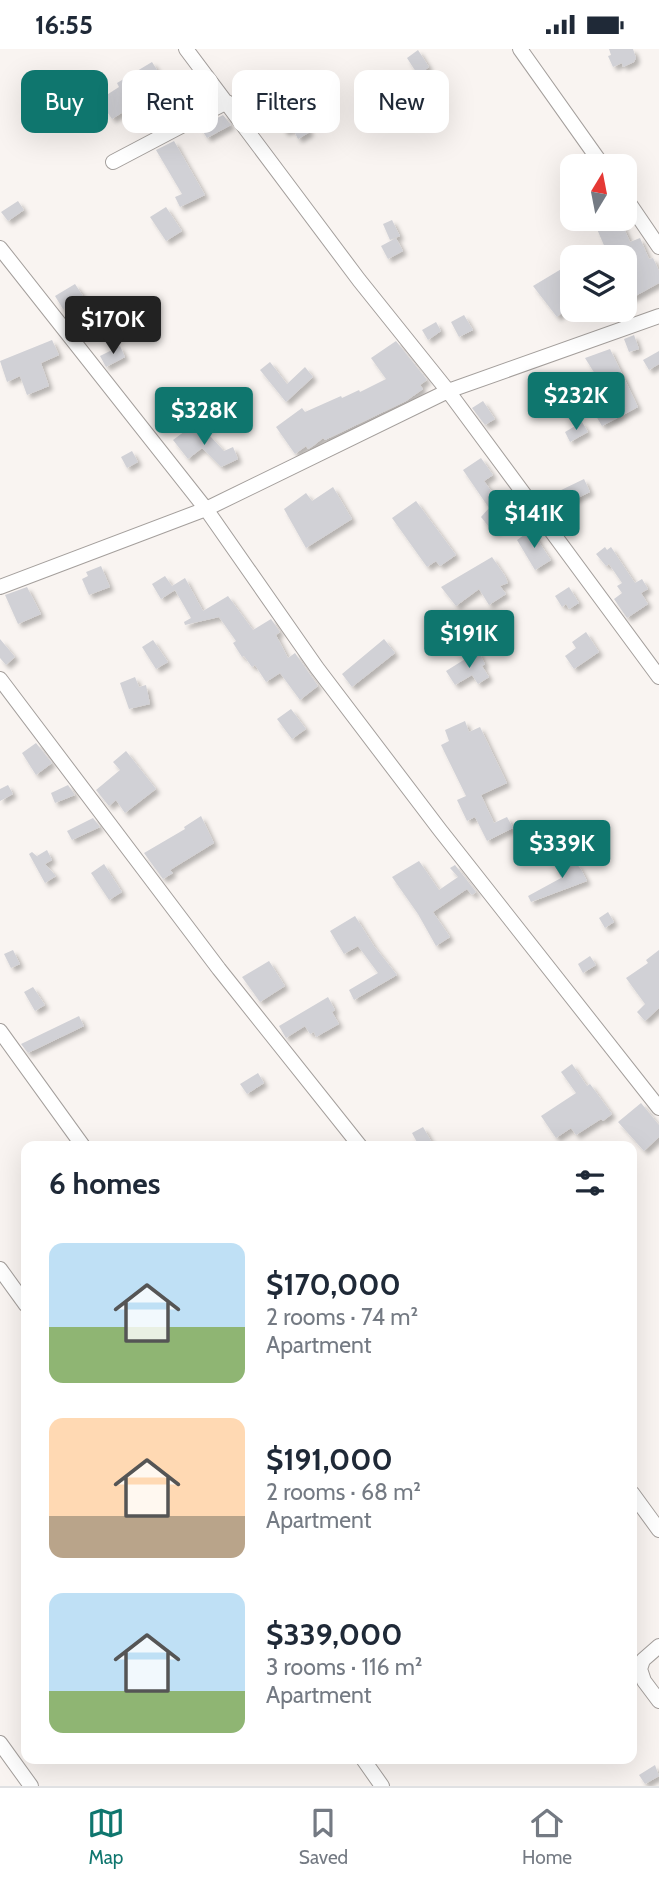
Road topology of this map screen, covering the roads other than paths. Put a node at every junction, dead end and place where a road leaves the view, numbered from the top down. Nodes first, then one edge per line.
1 (186, 49) edge
2 (520, 49) edge
3 (227, 101) junction
4 (594, 154) edge
5 (113, 162) dead end
6 (637, 215) edge
7 (659, 247) edge
8 (0, 248) edge
9 (659, 316) edge
10 (448, 391) junction
11 (206, 509) junction
12 (0, 587) edge
13 (659, 677) edge
14 (0, 679) edge
15 (0, 1031) edge
16 (659, 1108) edge
17 (79, 1141) edge
18 (356, 1141) edge
19 (0, 1269) edge
20 (21, 1298) edge
21 (638, 1513) edge
22 (659, 1530) edge
23 (659, 1646) edge
24 (659, 1701) edge
25 (0, 1743) edge
26 (367, 1764) edge
27 (31, 1786) edge
28 (382, 1786) edge

1 - 3 street
2 - 4 street
3 - 5 street
3 - 10 street
6 - 7 street
8 - 11 street
9 - 10 street
10 - 11 street
10 - 13 street
11 - 12 street
11 - 16 street
14 - 18 street
15 - 17 street
19 - 20 street
21 - 22 street
23 - 24 street
25 - 27 street
26 - 28 street

